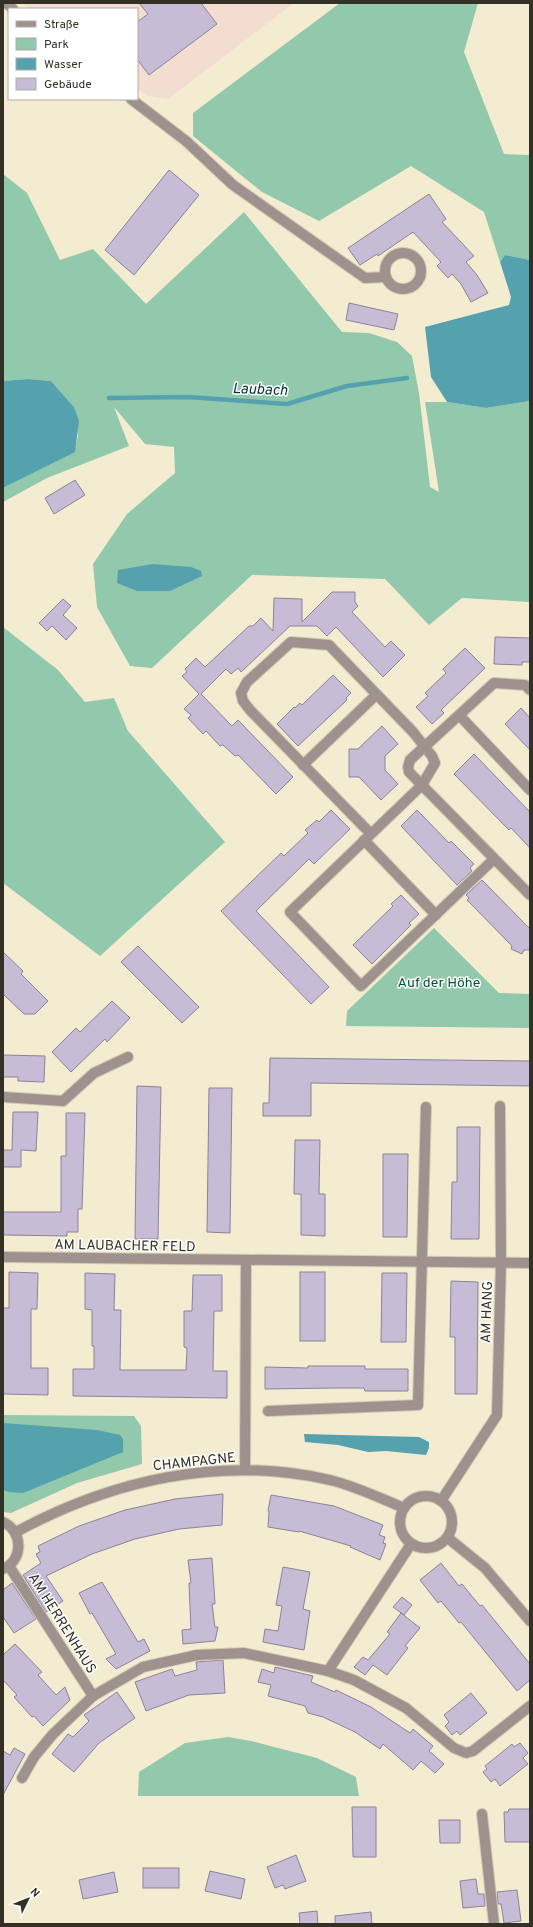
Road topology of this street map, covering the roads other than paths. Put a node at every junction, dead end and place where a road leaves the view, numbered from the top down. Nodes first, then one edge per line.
1 (132, 100) edge
2 (386, 277) dead end
3 (530, 690) edge
4 (376, 695) junction
5 (460, 716) junction
6 (425, 746) junction
7 (303, 765) junction
8 (422, 785) junction
9 (530, 790) edge
10 (367, 837) junction
11 (494, 859) junction
12 (530, 895) edge
13 (436, 915) junction
14 (128, 1057) dead end
15 (3, 1096) edge
16 (500, 1106) dead end
17 (426, 1107) dead end
18 (3, 1257) edge
19 (246, 1260) junction
20 (420, 1262) junction
21 (501, 1262) junction
22 (530, 1262) edge
23 (268, 1412) dead end
24 (245, 1470) junction
25 (441, 1501) junction
26 (404, 1508) junction
27 (3, 1522) edge
28 (16, 1532) junction
29 (448, 1538) junction
30 (411, 1544) junction
31 (6, 1568) edge
32 (530, 1621) edge
33 (328, 1671) junction
34 (93, 1696) junction
35 (530, 1706) edge
36 (22, 1778) dead end
37 (482, 1814) dead end
38 (494, 1924) edge

1 - 2 street
3 - 5 street
4 - 6 street
4 - 7 street
4 - 7 street
5 - 6 street
5 - 9 street
6 - 8 street
6 - 8 street
7 - 10 street
8 - 10 street
8 - 11 street
10 - 13 street
10 - 13 street
11 - 12 street
11 - 13 street
14 - 15 street
16 - 21 street, AM HANG
17 - 20 street
18 - 19 street, AM LAUBACHER FELD
19 - 20 street, AM LAUBACHER FELD
19 - 24 street
20 - 21 street, AM LAUBACHER FELD
20 - 23 street
21 - 22 street, AM LAUBACHER FELD
21 - 25 street, AM HANG
24 - 26 street, CHAMPAGNE
24 - 28 street, CHAMPAGNE
25 - 26 street
25 - 29 street
26 - 30 street
27 - 28 street
28 - 31 street
29 - 30 street
29 - 32 street
30 - 33 street
31 - 34 street, AM HERRENHAUS
33 - 34 street, AM HERRENHAUS
33 - 35 street, AM HERRENHAUS
34 - 36 street, AM HERRENHAUS
37 - 38 street

